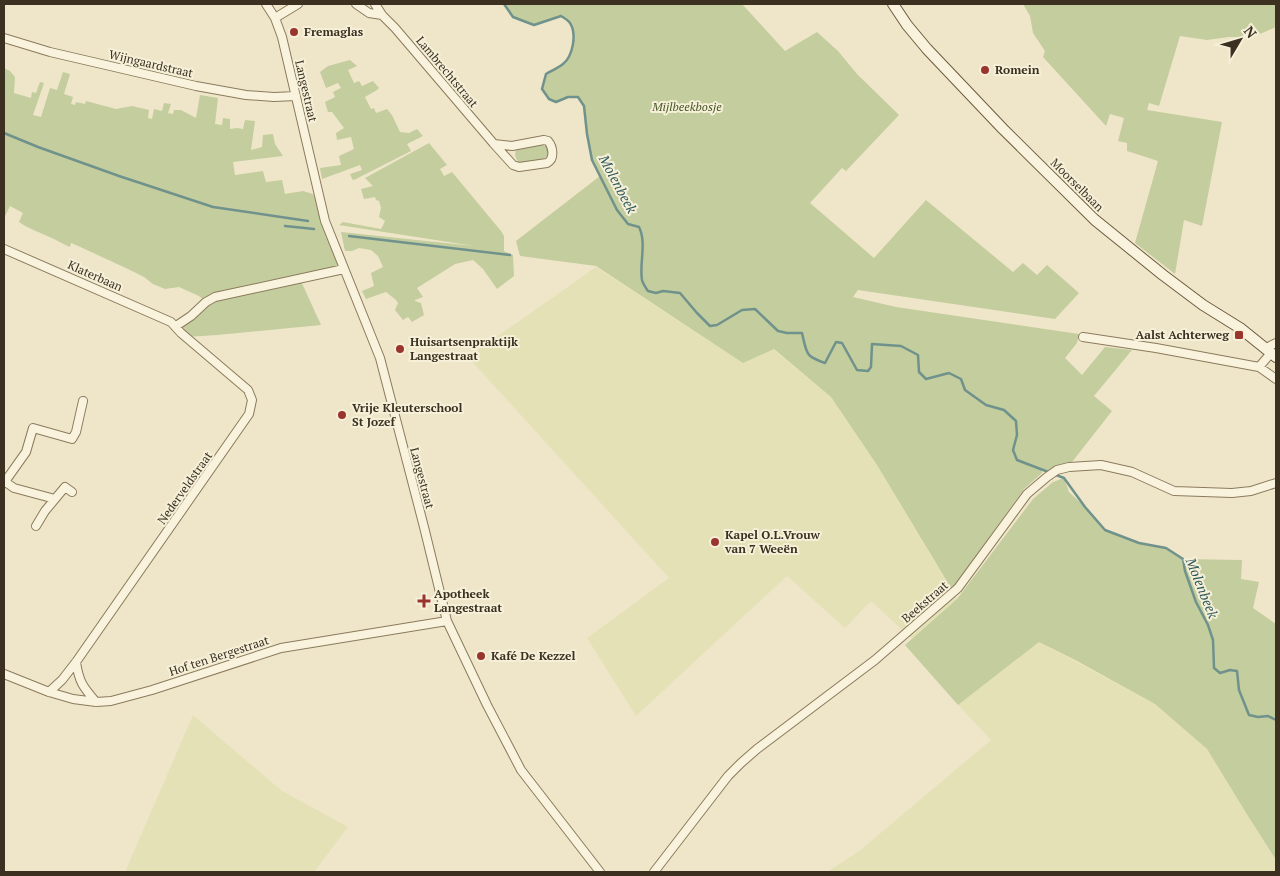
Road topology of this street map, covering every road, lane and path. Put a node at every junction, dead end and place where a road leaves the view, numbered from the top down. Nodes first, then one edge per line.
1 (266, 4) edge
2 (298, 4) edge
3 (356, 4) edge
4 (375, 4) edge
5 (893, 4) edge
6 (382, 16) junction
7 (275, 18) junction
8 (4, 38) edge
9 (296, 96) junction
10 (494, 144) junction
11 (4, 248) edge
12 (344, 269) junction
13 (176, 326) junction
14 (186, 337) joint
15 (1083, 337) dead end
16 (1273, 350) edge
17 (1260, 367) junction
18 (1276, 379) edge
19 (83, 401) dead end
20 (4, 482) edge
21 (1276, 483) edge
22 (72, 492) dead end
23 (55, 499) junction
24 (36, 526) dead end
25 (447, 621) junction
26 (76, 662) junction
27 (4, 674) edge
28 (49, 692) junction
29 (96, 702) junction
30 (600, 872) edge
31 (654, 872) edge

1 - 7 street, Langestraat
2 - 7 street
3 - 6 street, Lambrechtstraat
4 - 6 street, Lambrechtstraat
5 - 16 main road, Moorselbaan
6 - 10 street, Lambrechtstraat
7 - 9 street, Langestraat
8 - 9 street, Wijngaardstraat
9 - 12 street, Langestraat
10 - 10 street, Lambrechtstraat
11 - 13 street, Klaterbaan
12 - 13 street
12 - 25 street, Langestraat
13 - 14 street, Klaterbaan
14 - 26 street, Nederveldstraat
15 - 17 street
16 - 17 street, Moorselbaan
17 - 18 street
19 - 20 street
20 - 23 street
21 - 31 street, Beekstraat
22 - 23 street
23 - 24 street
25 - 29 street, Hof ten Bergestraat
25 - 30 street, Langestraat
26 - 28 street, Nederveldstraat
26 - 29 street
27 - 28 street, Hof ten Bergestraat
28 - 29 street, Hof ten Bergestraat

